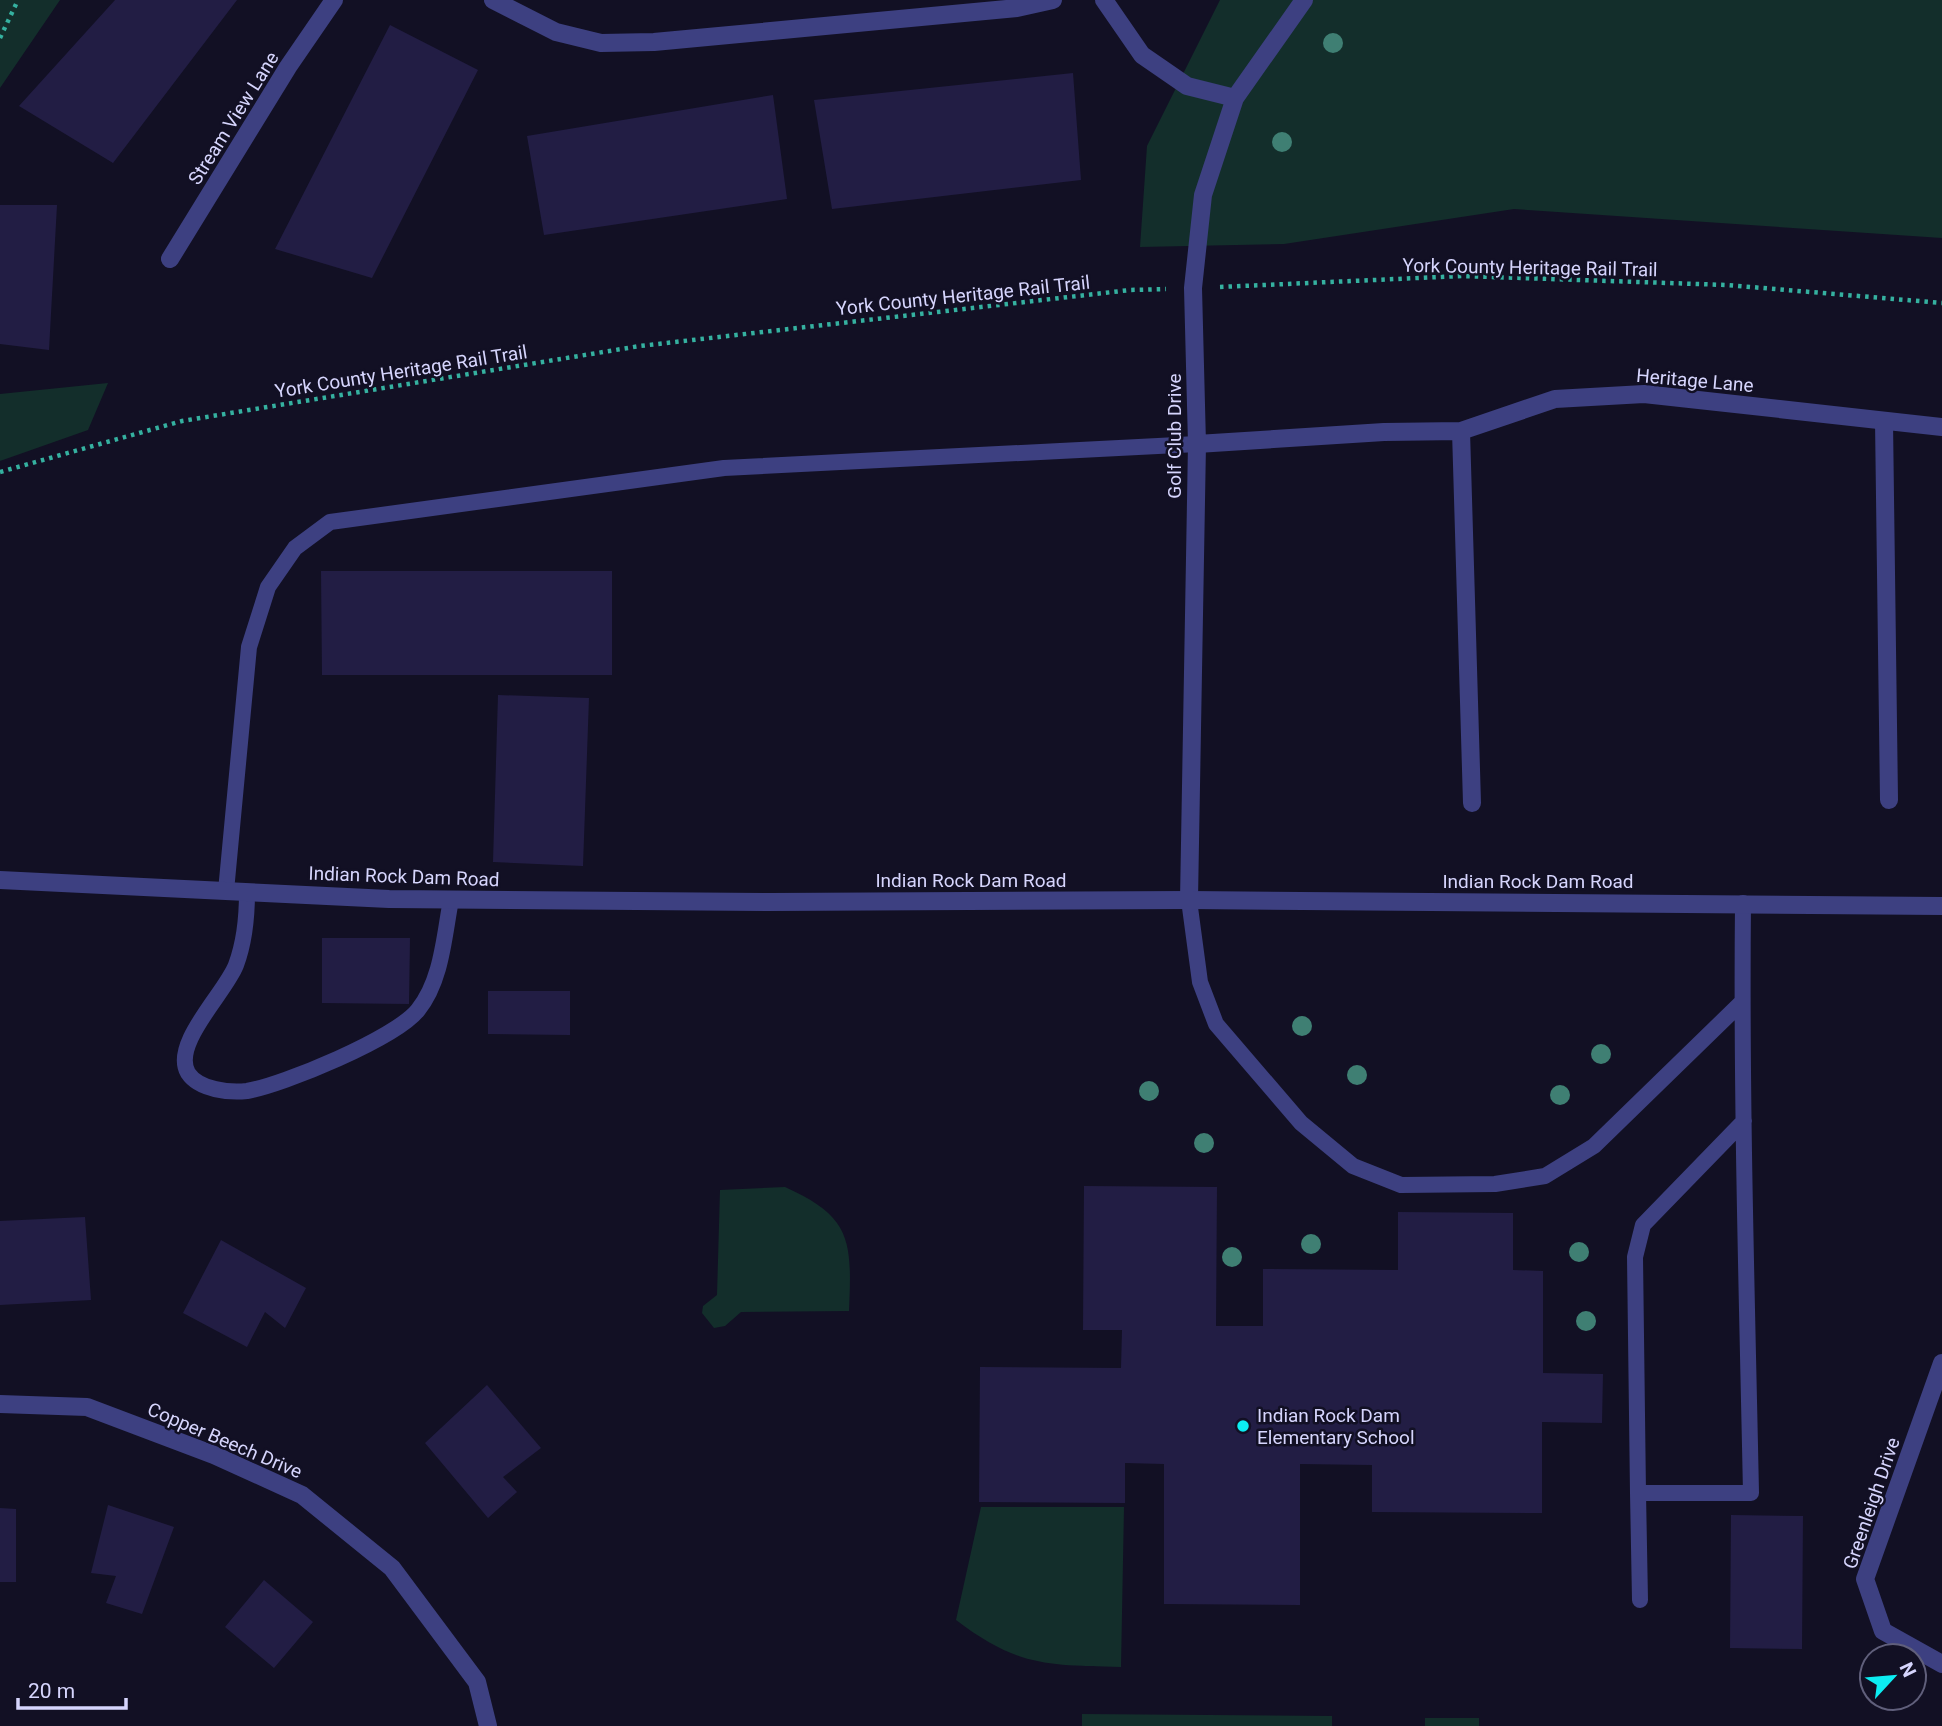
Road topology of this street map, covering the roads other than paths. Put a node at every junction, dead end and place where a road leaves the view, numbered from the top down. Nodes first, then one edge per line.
1 (334, 0) edge
2 (494, 0) edge
3 (1053, 0) edge
4 (1104, 0) edge
5 (1304, 0) edge
6 (1235, 99) junction
7 (170, 259) dead end
8 (1884, 421) junction
9 (1942, 427) edge
10 (1461, 431) junction
11 (1197, 444) junction
12 (1889, 800) dead end
13 (1472, 803) dead end
14 (0, 880) edge
15 (226, 891) junction
16 (247, 892) junction
17 (451, 900) junction
18 (1189, 900) junction
19 (1743, 903) junction
20 (1942, 906) edge
21 (1742, 1002) junction
22 (1744, 1121) junction
23 (1942, 1363) edge
24 (0, 1404) edge
25 (1638, 1493) junction
26 (1640, 1600) dead end
27 (1942, 1664) edge
28 (488, 1726) edge

1 - 7 street, Stream View Lane
2 - 3 street
4 - 6 street
5 - 6 street, Golf Club Drive
6 - 11 street, Golf Club Drive
8 - 9 street, Heritage Lane
8 - 10 street, Heritage Lane
8 - 12 street
10 - 11 street, Heritage Lane
10 - 13 street
11 - 15 lane
11 - 18 street, Golf Club Drive
14 - 15 street, Indian Rock Dam Road
15 - 16 street, Indian Rock Dam Road
16 - 17 street, Indian Rock Dam Road
16 - 17 lane
17 - 18 street, Indian Rock Dam Road
18 - 19 street, Indian Rock Dam Road
18 - 21 lane
19 - 20 street, Indian Rock Dam Road
19 - 21 lane
21 - 22 lane
22 - 25 lane
22 - 25 lane
23 - 27 street, Greenleigh Drive
24 - 28 street, Copper Beech Drive
25 - 26 lane

